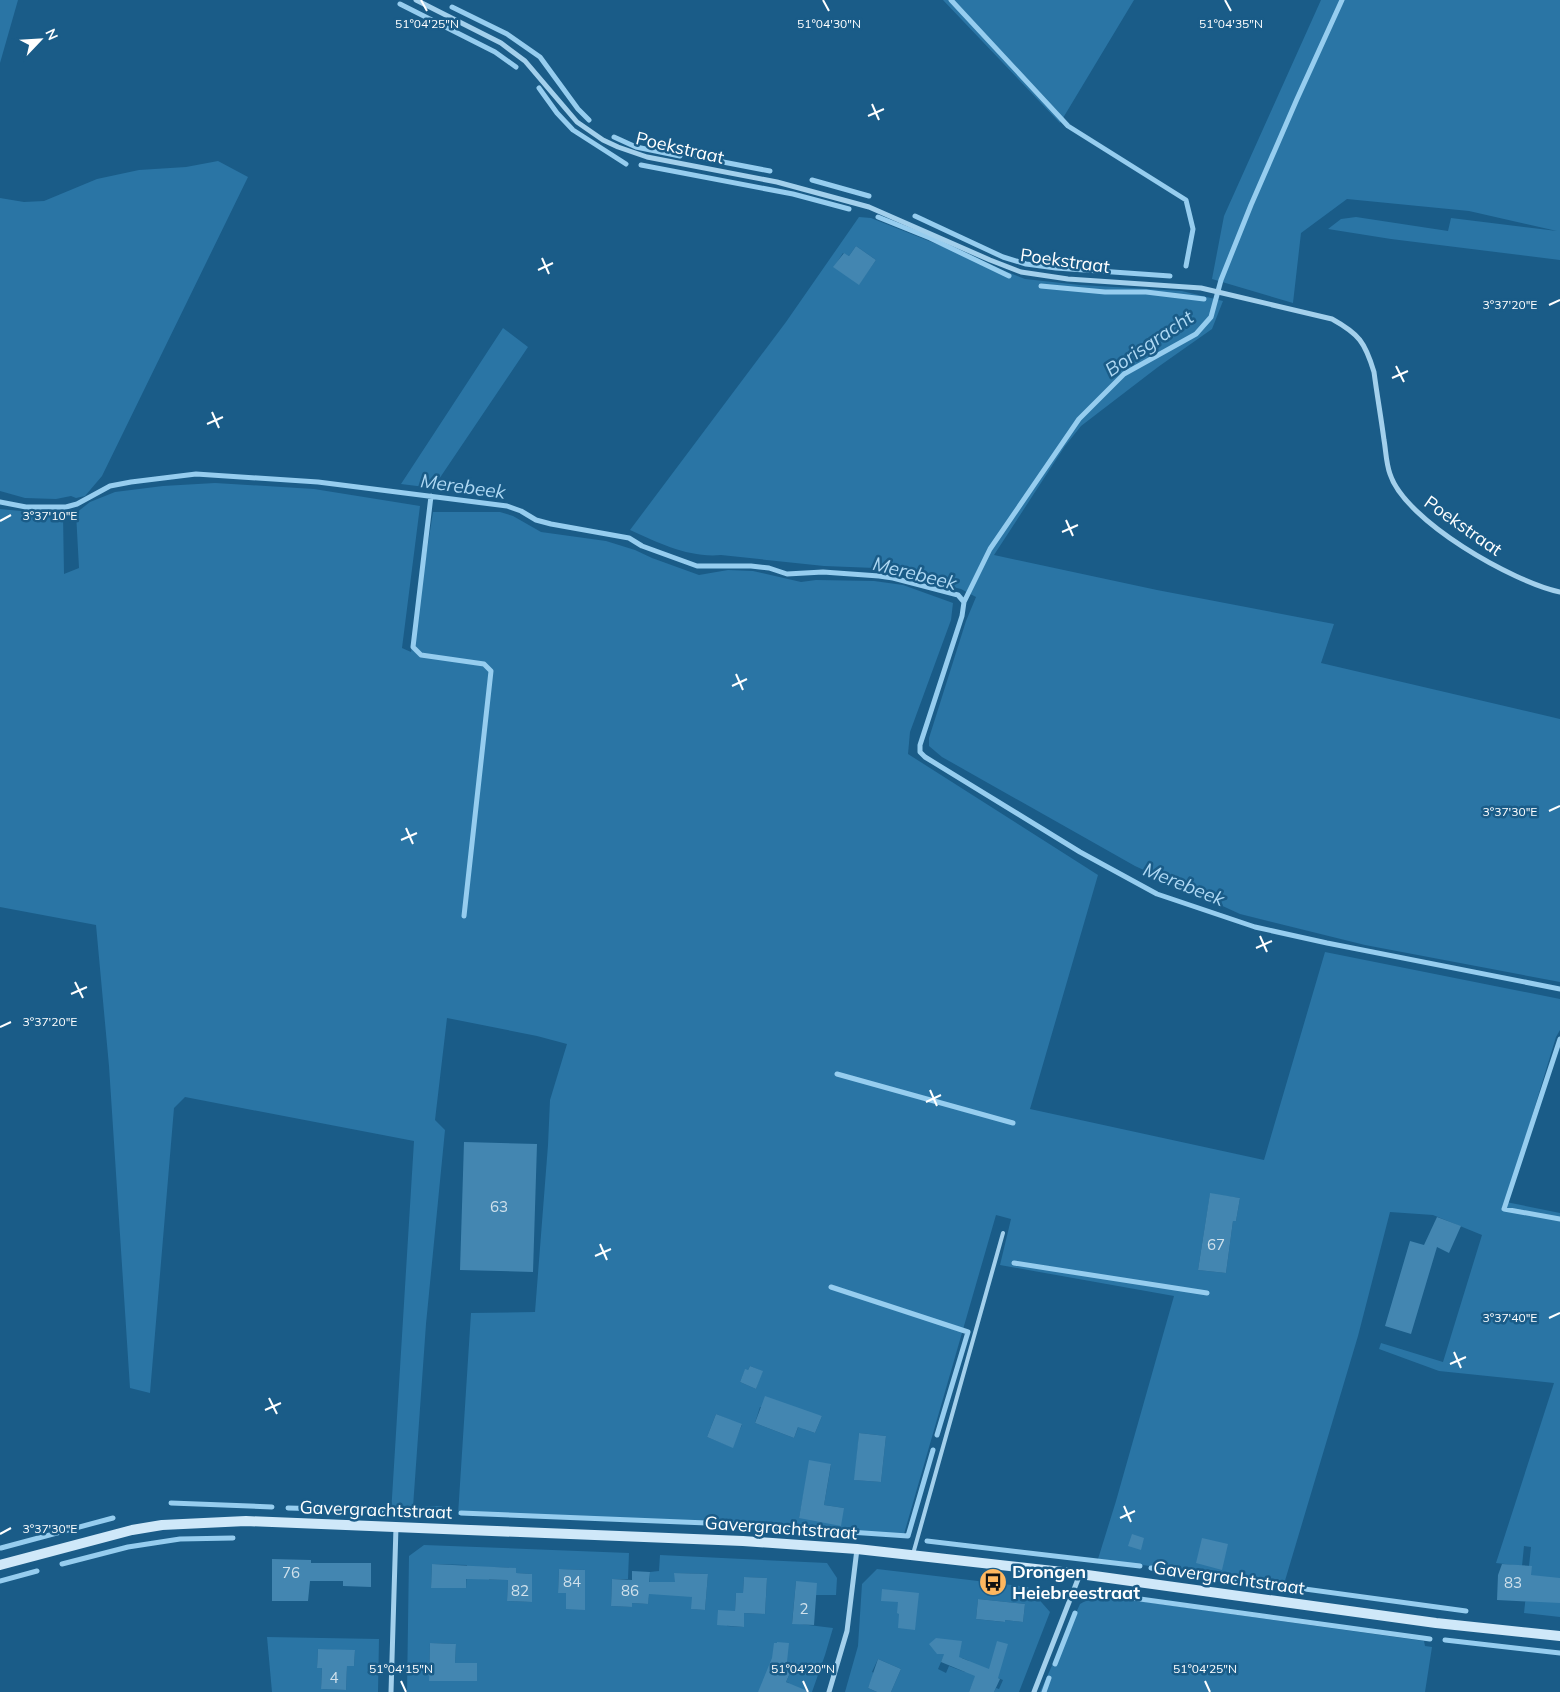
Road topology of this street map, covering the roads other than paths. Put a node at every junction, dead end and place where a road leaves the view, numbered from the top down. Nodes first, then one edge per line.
1 (416, 0) edge
2 (1560, 592) edge
3 (1003, 1233) dead end
4 (396, 1527) junction
5 (857, 1549) junction
6 (912, 1555) junction
7 (0, 1565) edge
8 (1080, 1574) junction
9 (1560, 1636) edge
10 (391, 1692) edge
11 (830, 1692) edge
12 (1034, 1692) edge

1 - 2 street, Poekstraat
3 - 6 lane
4 - 5 street, Gavergrachtstraat
4 - 7 street, Gavergrachtstraat
4 - 10 street
5 - 6 street, Gavergrachtstraat
5 - 11 street
6 - 8 street, Gavergrachtstraat
8 - 9 street, Gavergrachtstraat
8 - 12 street

